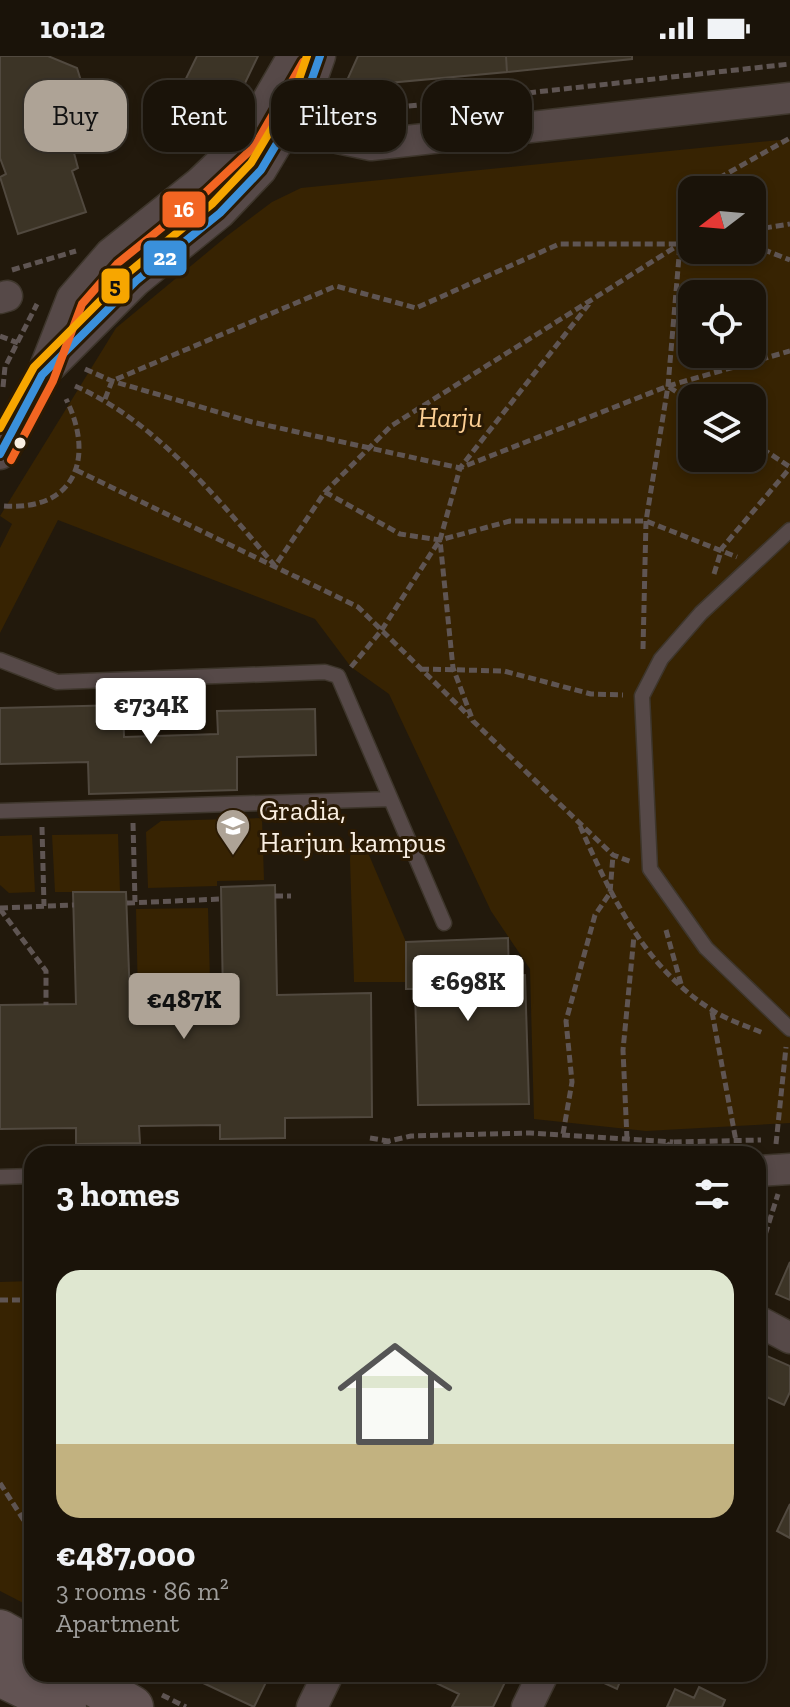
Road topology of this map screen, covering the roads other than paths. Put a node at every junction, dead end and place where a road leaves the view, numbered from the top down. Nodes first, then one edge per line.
1 (293, 56) edge
2 (320, 56) edge
3 (287, 80) edge
4 (312, 80) edge
5 (790, 98) edge
6 (271, 120) edge
7 (406, 141) edge
8 (0, 454) edge
9 (790, 530) edge
10 (0, 660) edge
11 (390, 799) junction
12 (0, 811) edge
13 (444, 923) dead end
14 (789, 1039) edge
15 (790, 1169) edge
16 (766, 1170) edge
17 (24, 1176) edge
18 (0, 1177) edge
19 (766, 1325) edge
20 (790, 1338) edge
21 (0, 1631) edge
22 (24, 1644) edge
23 (0, 1675) edge
24 (89, 1682) edge
25 (324, 1682) edge
26 (539, 1682) edge
27 (65, 1707) edge
28 (132, 1707) edge
29 (312, 1707) edge
30 (527, 1707) edge

1 - 3 street
2 - 4 street
5 - 7 street
6 - 8 street
9 - 14 lane
10 - 11 lane
11 - 12 lane
11 - 13 lane
15 - 16 street
17 - 18 lane
19 - 20 street
21 - 22 main road
23 - 27 main road
24 - 28 main road
25 - 29 street
26 - 30 street

